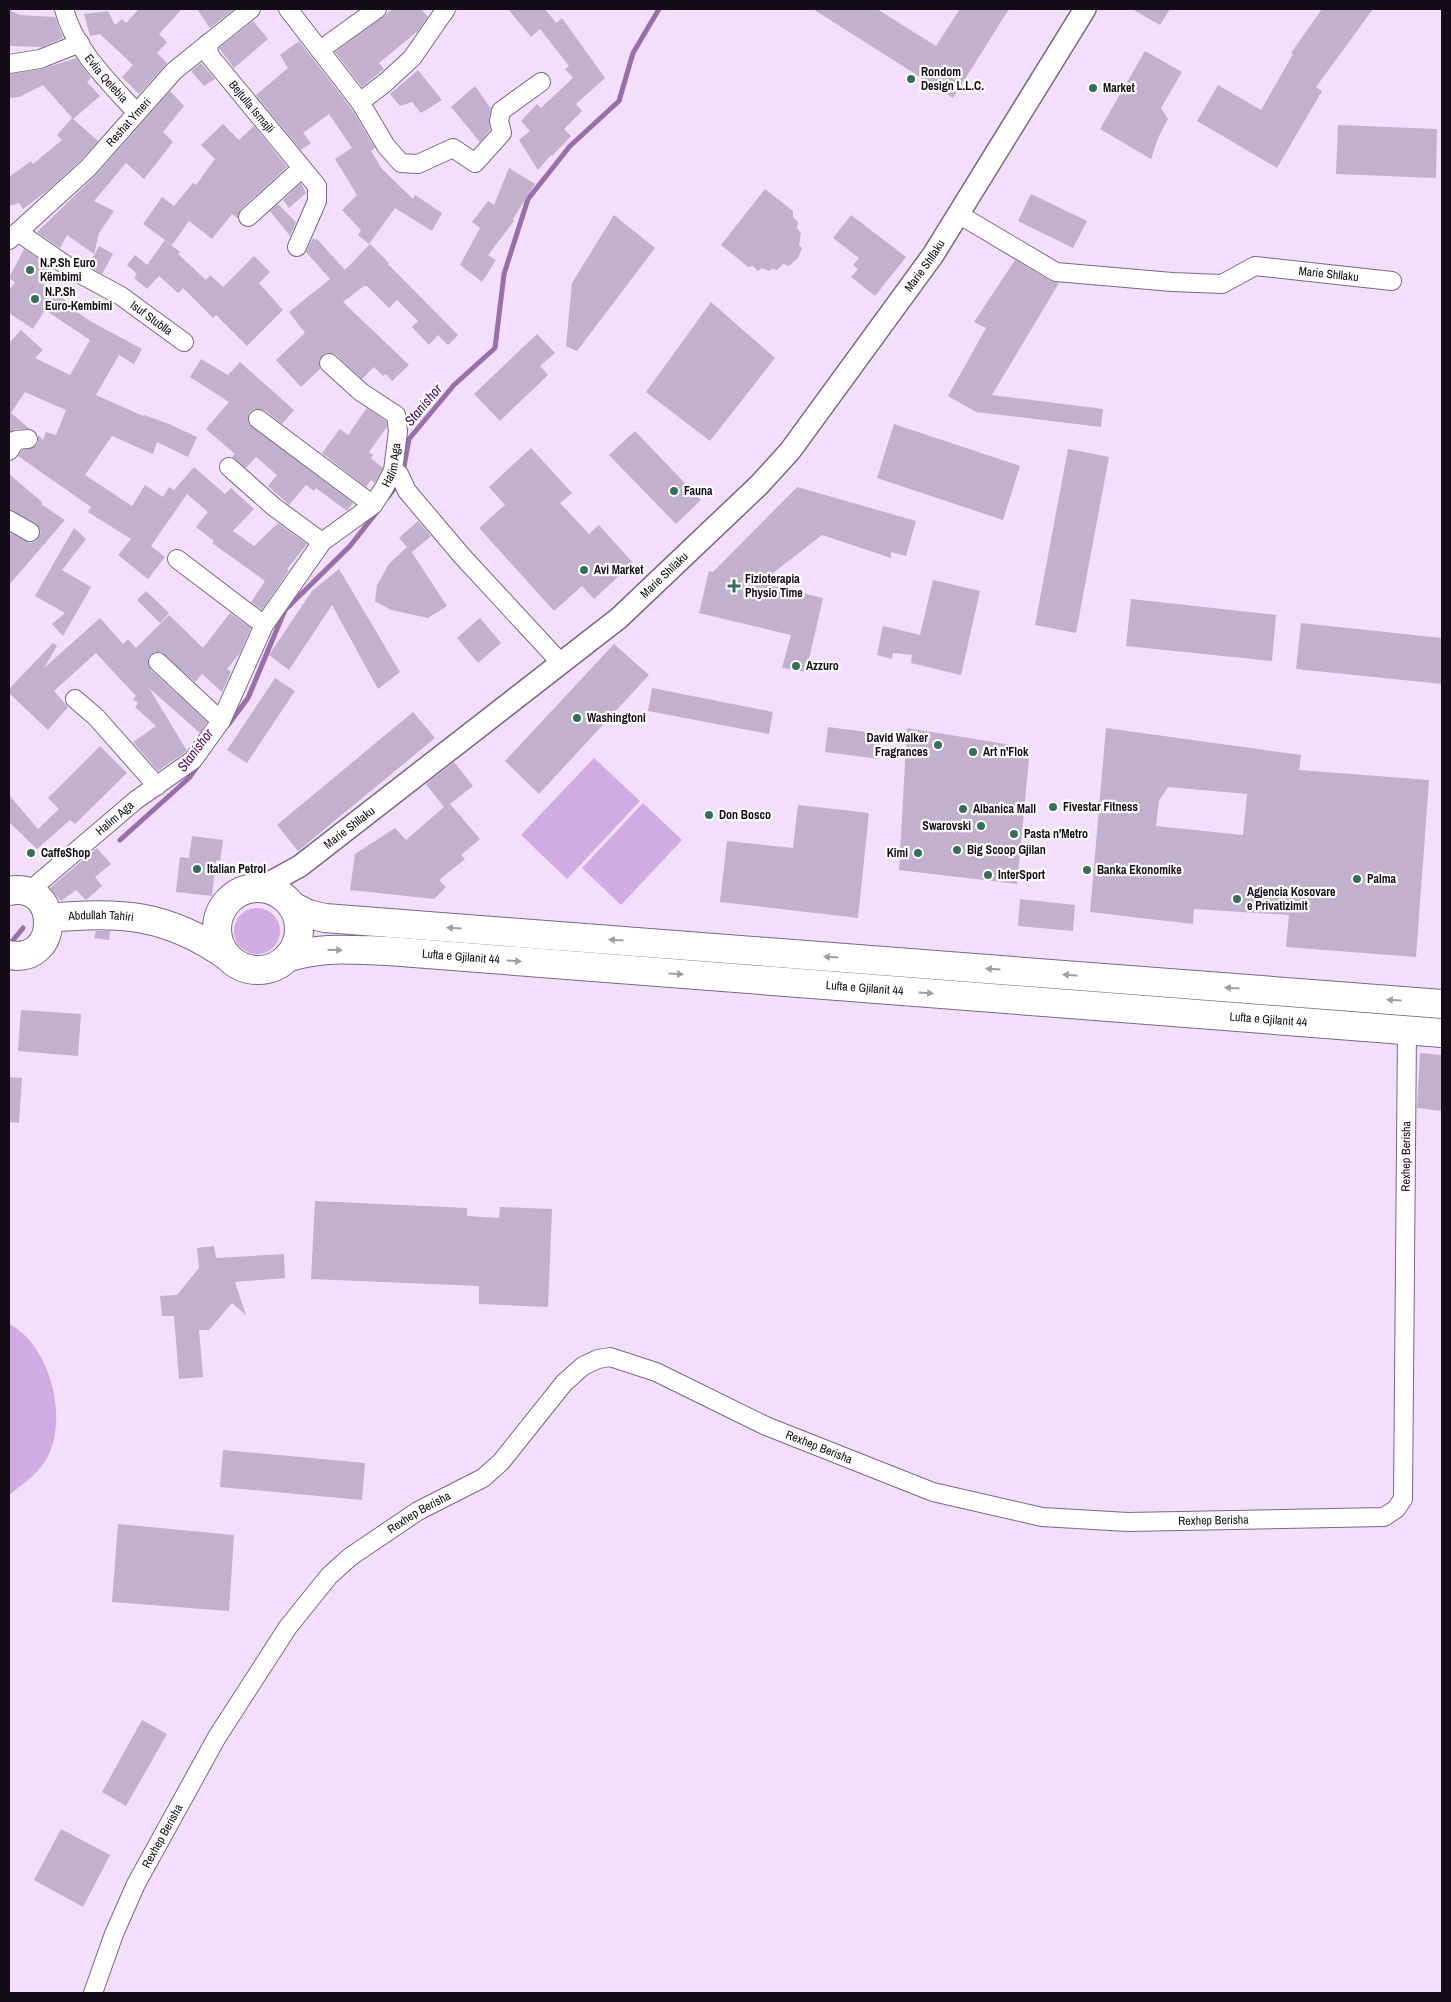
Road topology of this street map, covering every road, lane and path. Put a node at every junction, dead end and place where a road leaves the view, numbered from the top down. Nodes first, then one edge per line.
1 (64, 9) edge
2 (251, 9) edge
3 (288, 9) edge
4 (377, 9) edge
5 (446, 9) edge
6 (1085, 9) edge
7 (208, 42) junction
8 (80, 43) junction
9 (320, 50) junction
10 (9, 64) edge
11 (541, 82) dead end
12 (360, 102) junction
13 (136, 112) junction
14 (301, 168) junction
15 (958, 214) junction
16 (248, 217) dead end
17 (13, 236) edge
18 (297, 247) dead end
19 (1392, 281) dead end
20 (184, 342) dead end
21 (330, 363) dead end
22 (258, 419) dead end
23 (28, 439) dead end
24 (9, 451) edge
25 (229, 467) dead end
26 (396, 472) junction
27 (373, 505) junction
28 (9, 520) edge
29 (30, 532) dead end
30 (322, 542) junction
31 (177, 559) dead end
32 (264, 625) junction
33 (158, 662) dead end
34 (561, 662) junction
35 (75, 699) dead end
36 (221, 721) junction
37 (157, 786) junction
38 (300, 866) junction
39 (260, 888) junction
40 (18, 892) edge
41 (226, 903) junction
42 (290, 903) junction
43 (49, 918) junction
44 (154, 920) junction
45 (9, 955) edge
46 (227, 956) junction
47 (288, 958) junction
48 (1442, 1004) edge
49 (1406, 1030) junction
50 (1442, 1033) edge
51 (93, 1993) edge

1 - 8 street, Evlia Qelebia
2 - 7 street, Reshat Ymeri
3 - 9 street
4 - 9 street
5 - 12 street
6 - 15 street, Marie Shllaku
7 - 13 street, Reshat Ymeri
7 - 14 street, Bejtulla Ismajli
8 - 10 street, Evlia Qelebia
8 - 13 street, Evlia Qelebia
9 - 12 street
11 - 12 street
13 - 17 street, Reshat Ymeri
14 - 16 street
14 - 18 street, Bejtulla Ismajli
15 - 19 street, Marie Shllaku
15 - 34 street, Marie Shllaku
17 - 20 street, Isuf Stublla
21 - 26 street, Halim Aga
22 - 27 street, Halim Aga
23 - 24 street
25 - 30 street
26 - 27 street, Halim Aga
26 - 34 street
27 - 30 street, Halim Aga
28 - 29 street
30 - 32 street, Halim Aga
31 - 32 street
32 - 36 street, Halim Aga
33 - 36 street
34 - 38 street, Marie Shllaku
35 - 37 street
36 - 37 street, Halim Aga
37 - 40 street, Halim Aga
38 - 39 street, Marie Shllaku
38 - 42 street, Marie Shllaku
39 - 41 main road
39 - 42 main road
40 - 43 main road
41 - 44 main road, Abdullah Tahiri
41 - 46 main road
42 - 47 main road
48 -> 42 main road
43 - 44 main road, Abdullah Tahiri
43 - 45 main road
44 - 46 main road, Abdullah Tahiri
46 - 47 main road
47 -> 49 main road, Lufta e Gjilanit 44
49 - 50 main road, Lufta e Gjilanit 44
49 - 51 street, Rexhep Berisha

